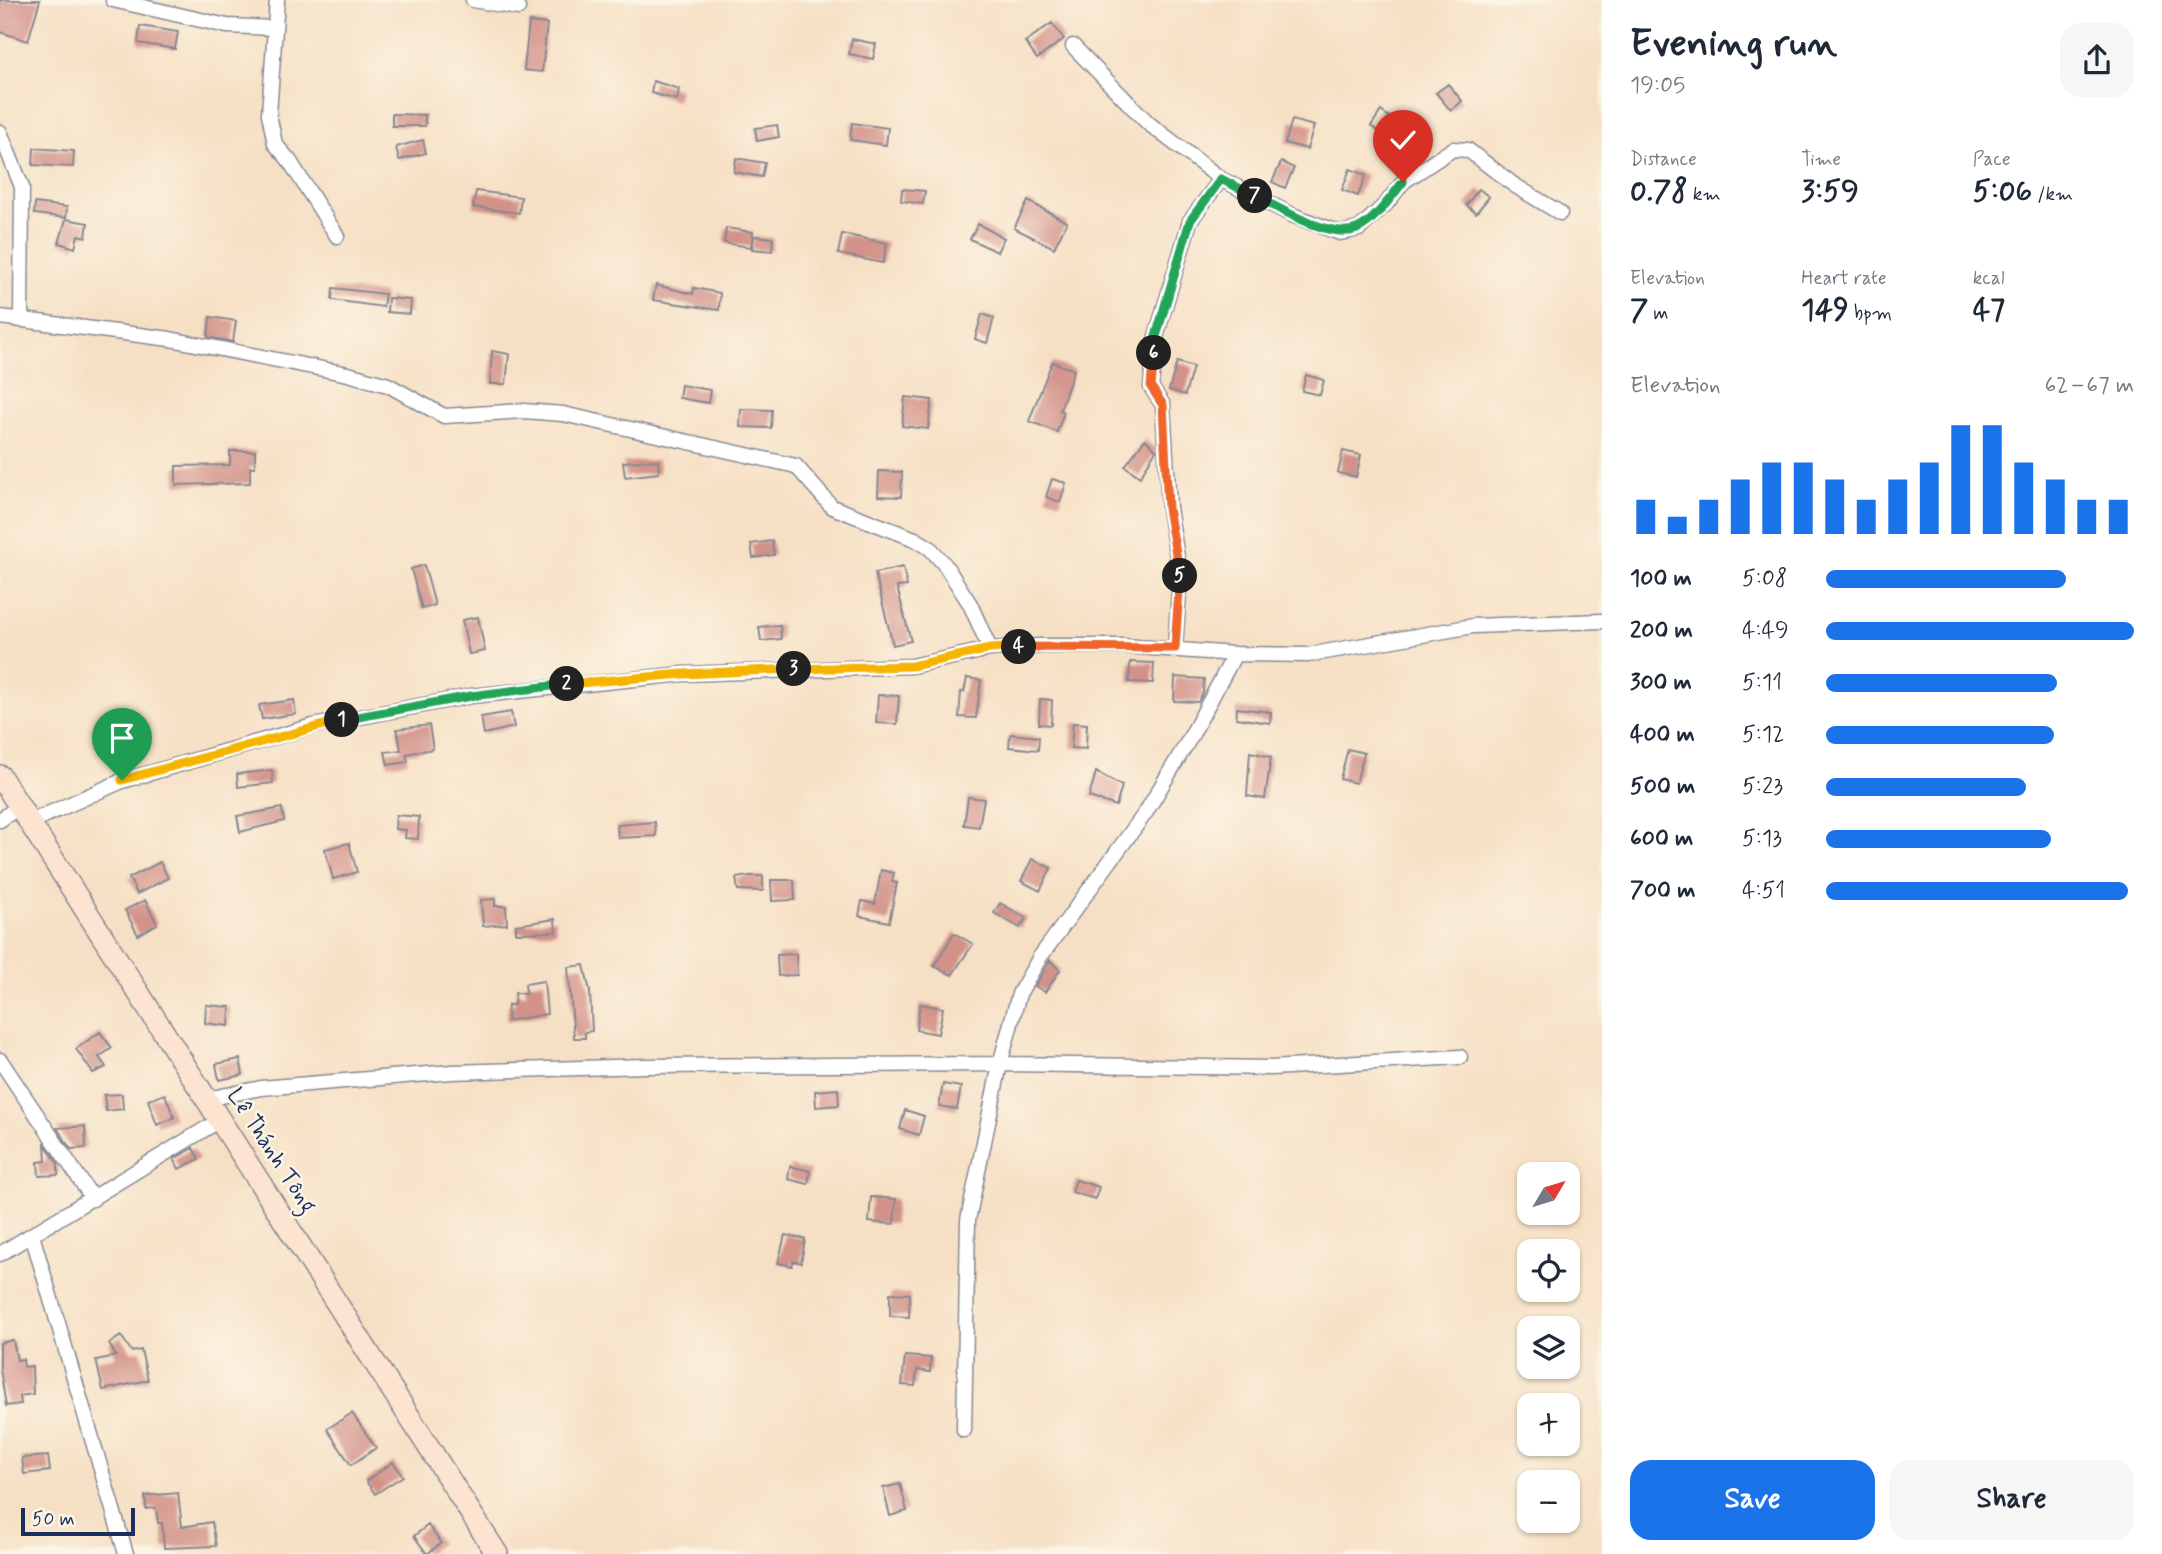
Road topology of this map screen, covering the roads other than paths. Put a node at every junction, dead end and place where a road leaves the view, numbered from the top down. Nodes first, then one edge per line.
1 (113, 0) edge
2 (277, 0) edge
3 (473, 0) edge
4 (518, 8) dead end
5 (274, 28) junction
6 (1073, 46) dead end
7 (0, 132) edge
8 (1221, 179) junction
9 (1560, 213) dead end
10 (337, 236) dead end
11 (0, 317) edge
12 (21, 320) junction
13 (1602, 621) edge
14 (1175, 648) junction
15 (990, 649) junction
16 (1235, 654) junction
17 (0, 776) edge
18 (25, 814) junction
19 (0, 820) edge
20 (1460, 1057) dead end
21 (0, 1060) edge
22 (1000, 1064) junction
23 (207, 1099) junction
24 (220, 1120) junction
25 (93, 1199) junction
26 (32, 1235) junction
27 (0, 1254) edge
28 (964, 1430) dead end
29 (126, 1554) edge
30 (497, 1554) edge

1 - 5 street
2 - 5 street
3 - 4 street
5 - 10 street
6 - 8 street
7 - 12 street
8 - 9 street
8 - 14 street
11 - 12 street
12 - 15 street
13 - 16 street
14 - 15 street
14 - 16 street
15 - 18 street
16 - 22 street
17 - 18 street, Lê Thánh Tông
18 - 19 street
18 - 23 street, Lê Thánh Tông
20 - 22 street
21 - 25 street
22 - 23 street
22 - 28 street
23 - 24 street, Lê Thánh Tông
24 - 25 street
24 - 30 street, Lê Thánh Tông
25 - 26 street
26 - 27 street
26 - 29 street

